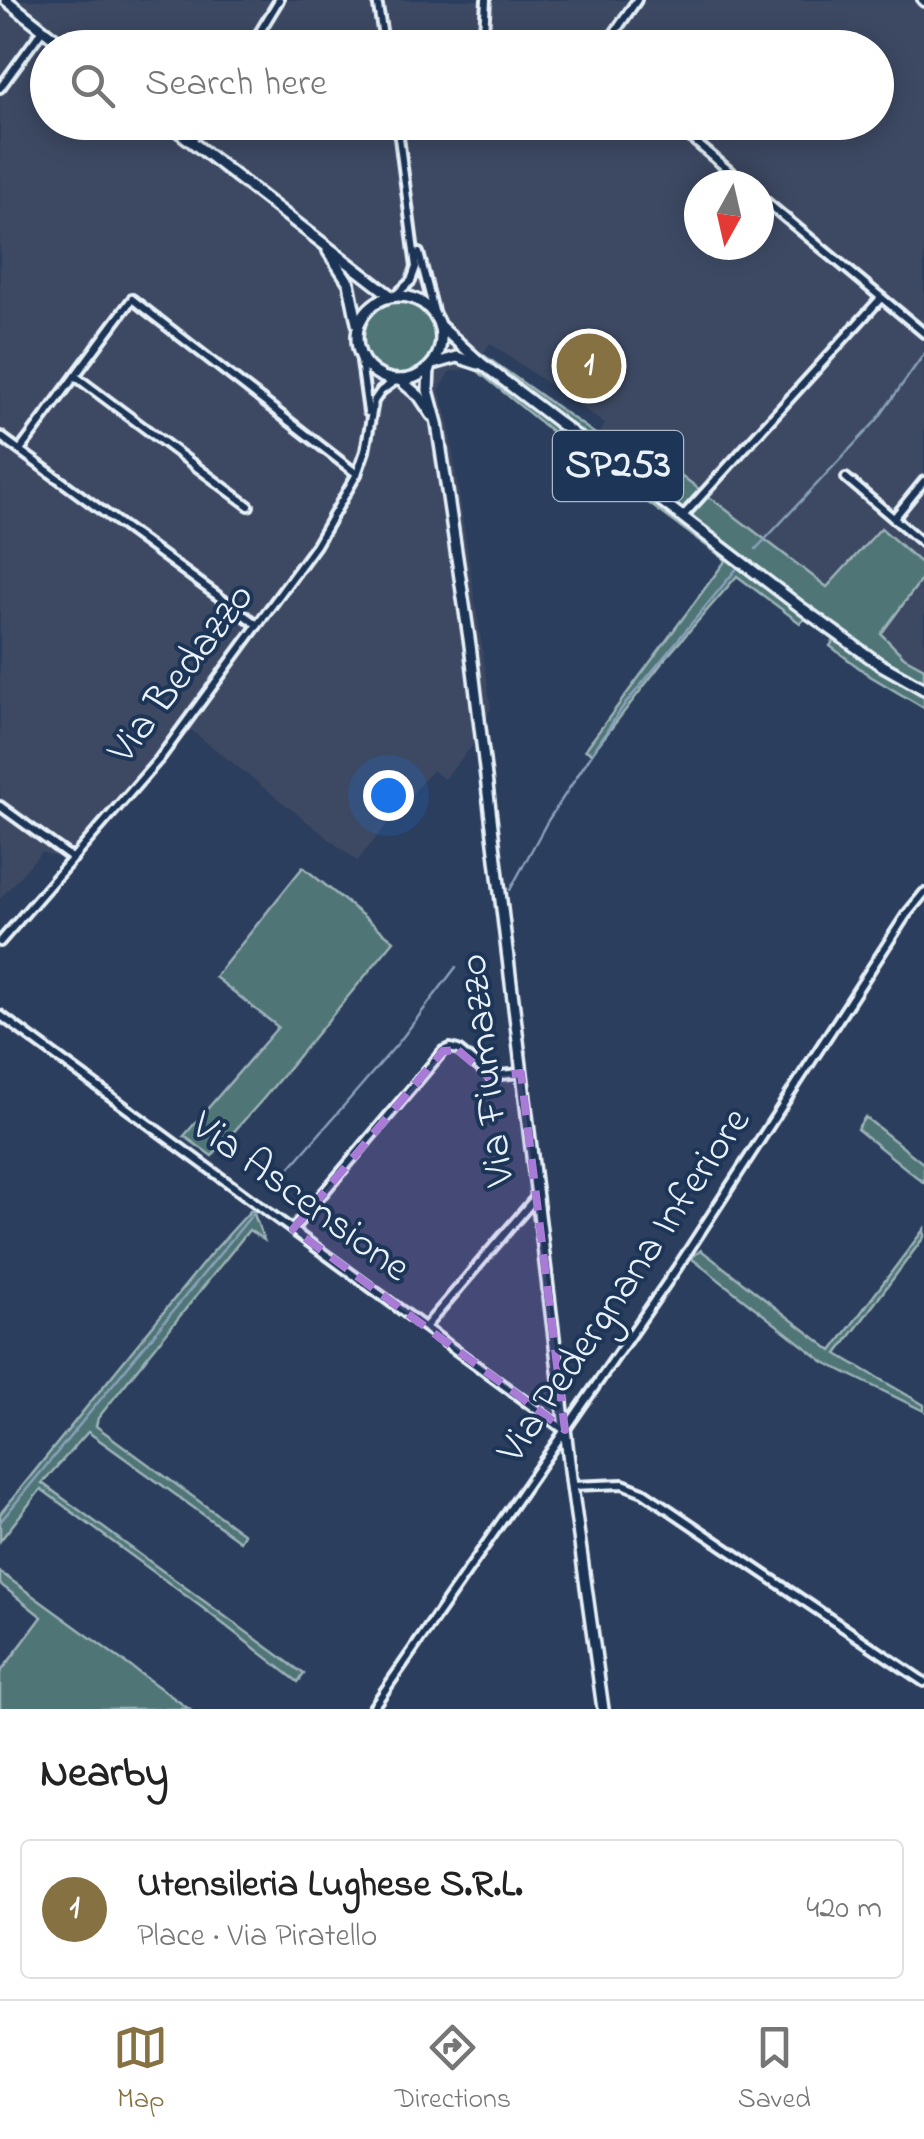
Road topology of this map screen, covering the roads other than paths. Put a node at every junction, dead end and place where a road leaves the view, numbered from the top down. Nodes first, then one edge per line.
1 (6, 0) edge
2 (24, 0) edge
3 (279, 0) edge
4 (377, 0) edge
5 (486, 0) edge
6 (638, 0) edge
7 (18, 10) junction
8 (43, 29) edge
9 (261, 30) edge
10 (382, 30) edge
11 (484, 30) edge
12 (617, 30) edge
13 (30, 47) edge
14 (0, 88) edge
15 (192, 140) edge
16 (399, 140) edge
17 (693, 140) edge
18 (728, 170) edge
19 (774, 209) edge
20 (308, 231) junction
21 (414, 236) junction
22 (393, 296) junction
23 (881, 298) junction
24 (434, 315) junction
25 (440, 326) junction
26 (358, 328) junction
27 (924, 333) edge
28 (360, 354) junction
29 (431, 366) junction
30 (490, 370) junction
31 (75, 376) junction
32 (398, 380) junction
33 (368, 418) junction
34 (437, 423) junction
35 (0, 436) edge
36 (20, 450) junction
37 (357, 474) junction
38 (846, 478) dead end
39 (924, 481) edge
40 (249, 506) dead end
41 (683, 516) junction
42 (894, 518) junction
43 (924, 544) edge
44 (256, 624) junction
45 (924, 689) edge
46 (0, 806) edge
47 (73, 859) junction
48 (924, 894) edge
49 (0, 942) edge
50 (0, 1016) edge
51 (521, 1073) junction
52 (536, 1197) junction
53 (293, 1229) junction
54 (426, 1326) junction
55 (565, 1430) junction
56 (572, 1486) junction
57 (924, 1682) edge
58 (372, 1709) edge
59 (603, 1709) edge

1 - 7 street
2 - 7 street
3 - 9 street
4 - 10 street
5 - 11 street
6 - 12 street
7 - 8 street
13 - 14 street
15 - 20 street
16 - 21 street
17 - 18 street
19 - 23 street
20 - 22 street
20 - 26 street
21 - 22 street
21 - 24 street
22 - 24 street
22 - 26 street
23 - 27 street
23 - 41 street
24 - 25 street, SP253
25 - 29 street
25 - 30 street, SP253
26 - 28 street
28 - 32 street
28 - 33 street, Via Bedazzo
29 - 30 street, SP253
29 - 32 street, SP253
29 - 34 street, Via Fiumazzo
30 - 41 street, SP253
31 - 36 street
31 - 37 street
31 - 40 street
32 - 33 street, Via Bedazzo
32 - 34 street
33 - 37 street, Via Bedazzo
34 - 51 street, Via Fiumazzo
35 - 36 street
36 - 44 street
37 - 44 street, Via Bedazzo
38 - 42 street
39 - 42 street
41 - 45 street, SP253
42 - 43 street
44 - 47 street, Via Bedazzo
46 - 47 street
47 - 49 street, Via Bedazzo
48 - 55 street, Via Pedergnana Inferiore
50 - 53 street, Via Ascensione
51 - 52 street, Via Fiumazzo
51 - 53 street
52 - 54 street
52 - 55 street, Via Fiumazzo
53 - 54 street, Via Ascensione
54 - 55 street, Via Ascensione
55 - 56 street, Via Fiumazzo
55 - 58 street, Via Pedergnana Inferiore
56 - 57 street
56 - 59 street, Via Fiumazzo

